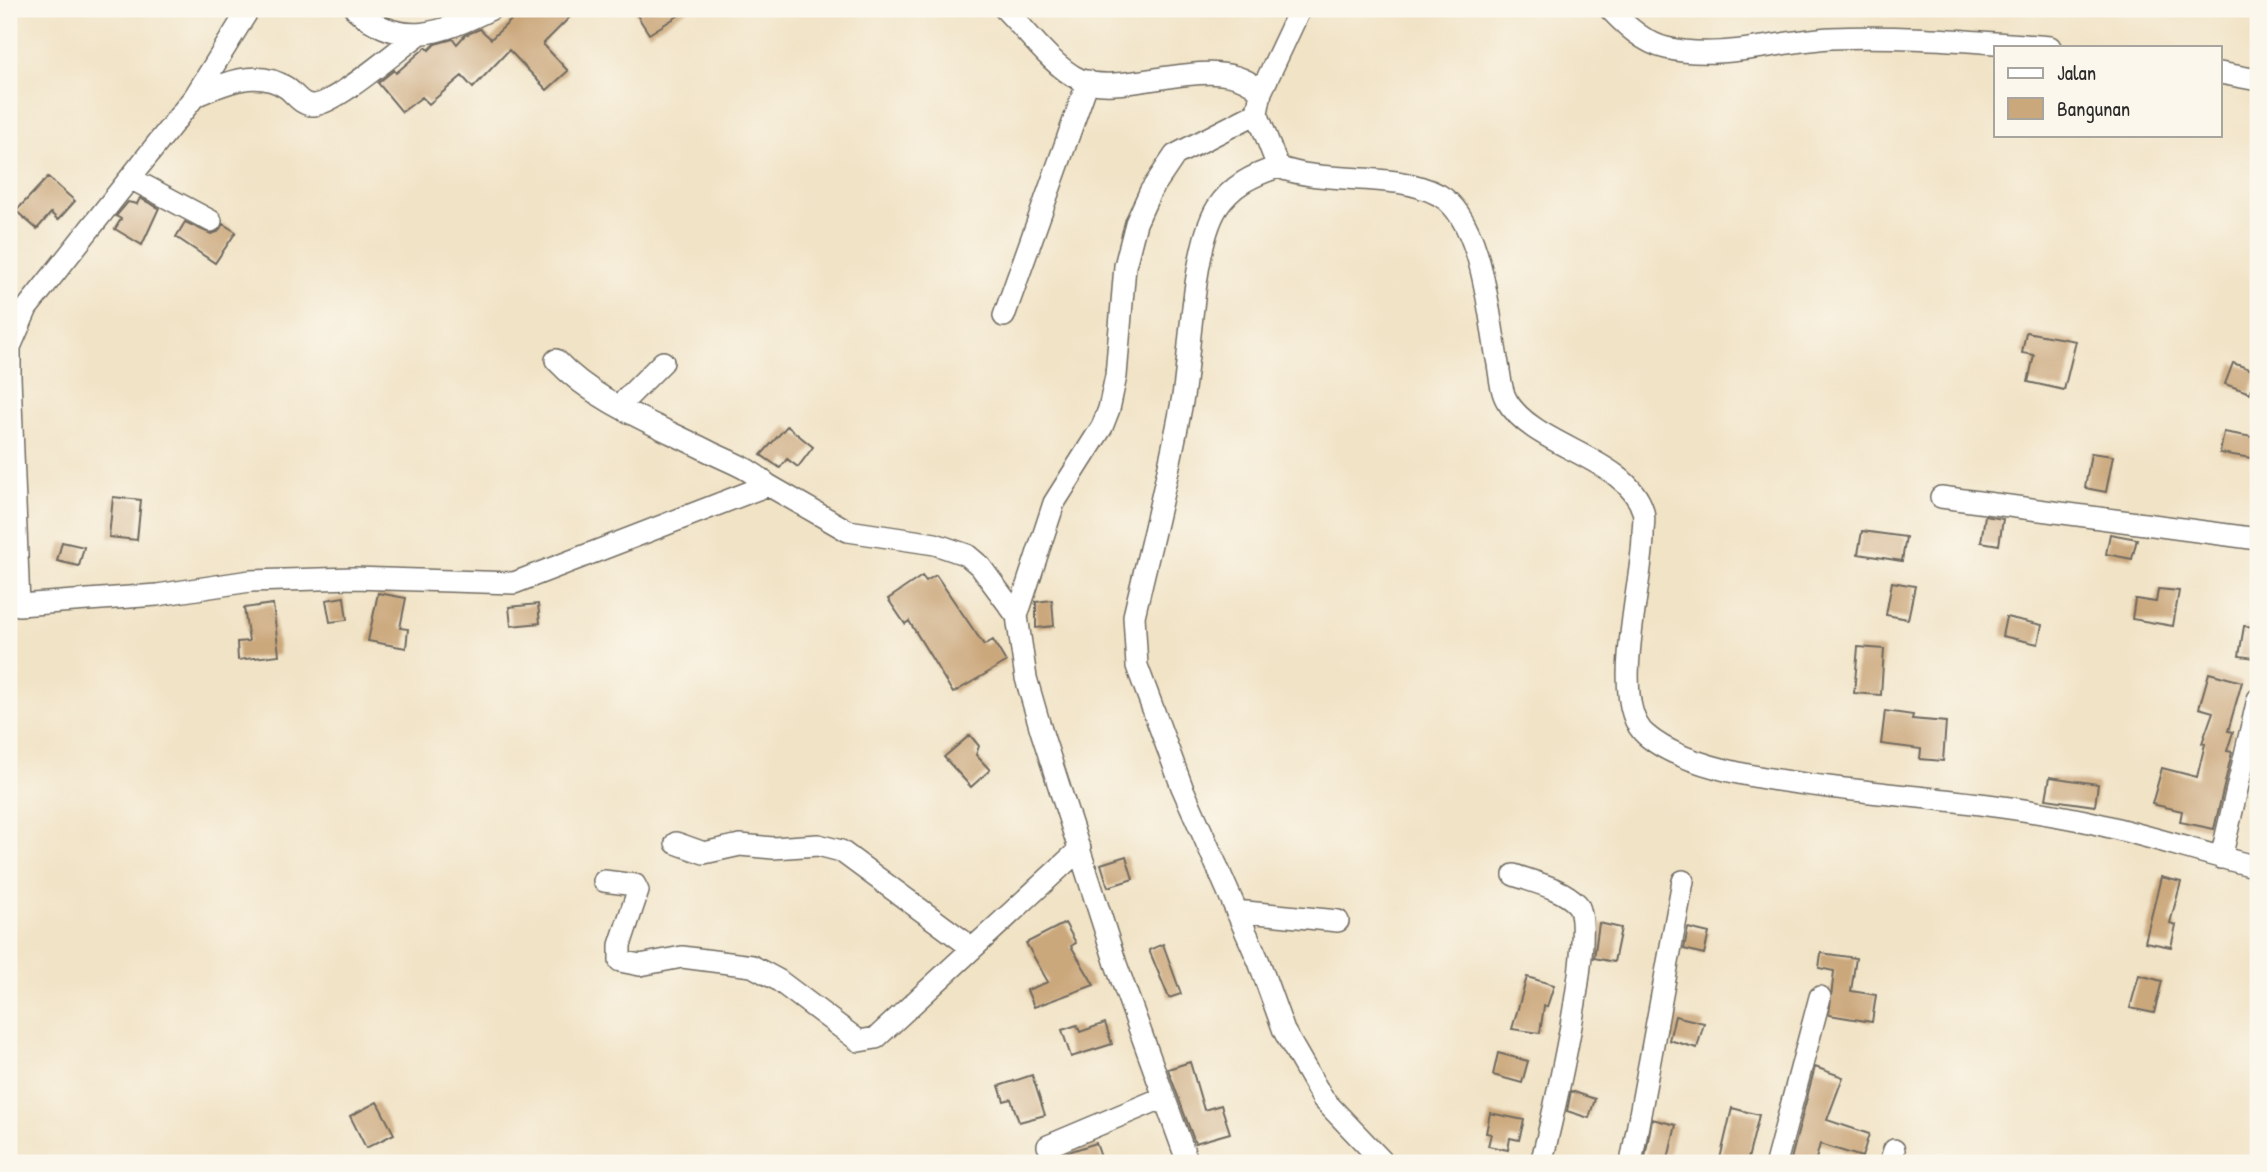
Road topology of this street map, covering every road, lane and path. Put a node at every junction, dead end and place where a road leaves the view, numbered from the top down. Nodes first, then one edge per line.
1 (249, 9) edge
2 (355, 9) edge
3 (491, 9) edge
4 (1004, 9) edge
5 (1300, 9) edge
6 (1610, 9) edge
7 (417, 36) junction
8 (2037, 46) edge
9 (2222, 73) edge
10 (2258, 80) edge
11 (1088, 81) junction
12 (195, 96) junction
13 (1259, 102) junction
14 (1278, 167) junction
15 (130, 178) junction
16 (211, 221) dead end
17 (1004, 316) dead end
18 (9, 347) edge
19 (556, 360) dead end
20 (663, 362) dead end
21 (620, 405) junction
22 (768, 485) junction
23 (1941, 497) dead end
24 (2258, 539) edge
25 (14, 605) edge
26 (1017, 616) junction
27 (2258, 698) edge
28 (676, 843) dead end
29 (1080, 849) junction
30 (2221, 858) junction
31 (2258, 867) edge
32 (1514, 874) dead end
33 (604, 881) dead end
34 (1684, 881) dead end
35 (1236, 911) junction
36 (1338, 921) dead end
37 (971, 947) junction
38 (1820, 997) dead end
39 (1162, 1098) junction
40 (1048, 1146) dead end
41 (1188, 1163) edge
42 (1384, 1163) edge
43 (1542, 1163) edge
44 (1630, 1163) edge
45 (1776, 1163) edge

1 - 12 street
2 - 7 street
3 - 7 street
4 - 11 street
5 - 13 street
6 - 8 street
7 - 12 street
9 - 10 street
11 - 13 street
11 - 17 street
12 - 15 street
13 - 14 street
13 - 26 street
14 - 30 street
14 - 35 street
15 - 16 street
15 - 18 street
18 - 25 street
19 - 21 street
20 - 21 street
21 - 22 street
22 - 25 street
22 - 26 street
23 - 24 street
26 - 29 street
27 - 30 street
28 - 37 street
29 - 37 street
29 - 39 street
30 - 31 street
32 - 43 street
33 - 37 street
34 - 44 street
35 - 36 street
35 - 42 street
38 - 45 street
39 - 40 street
39 - 41 street

